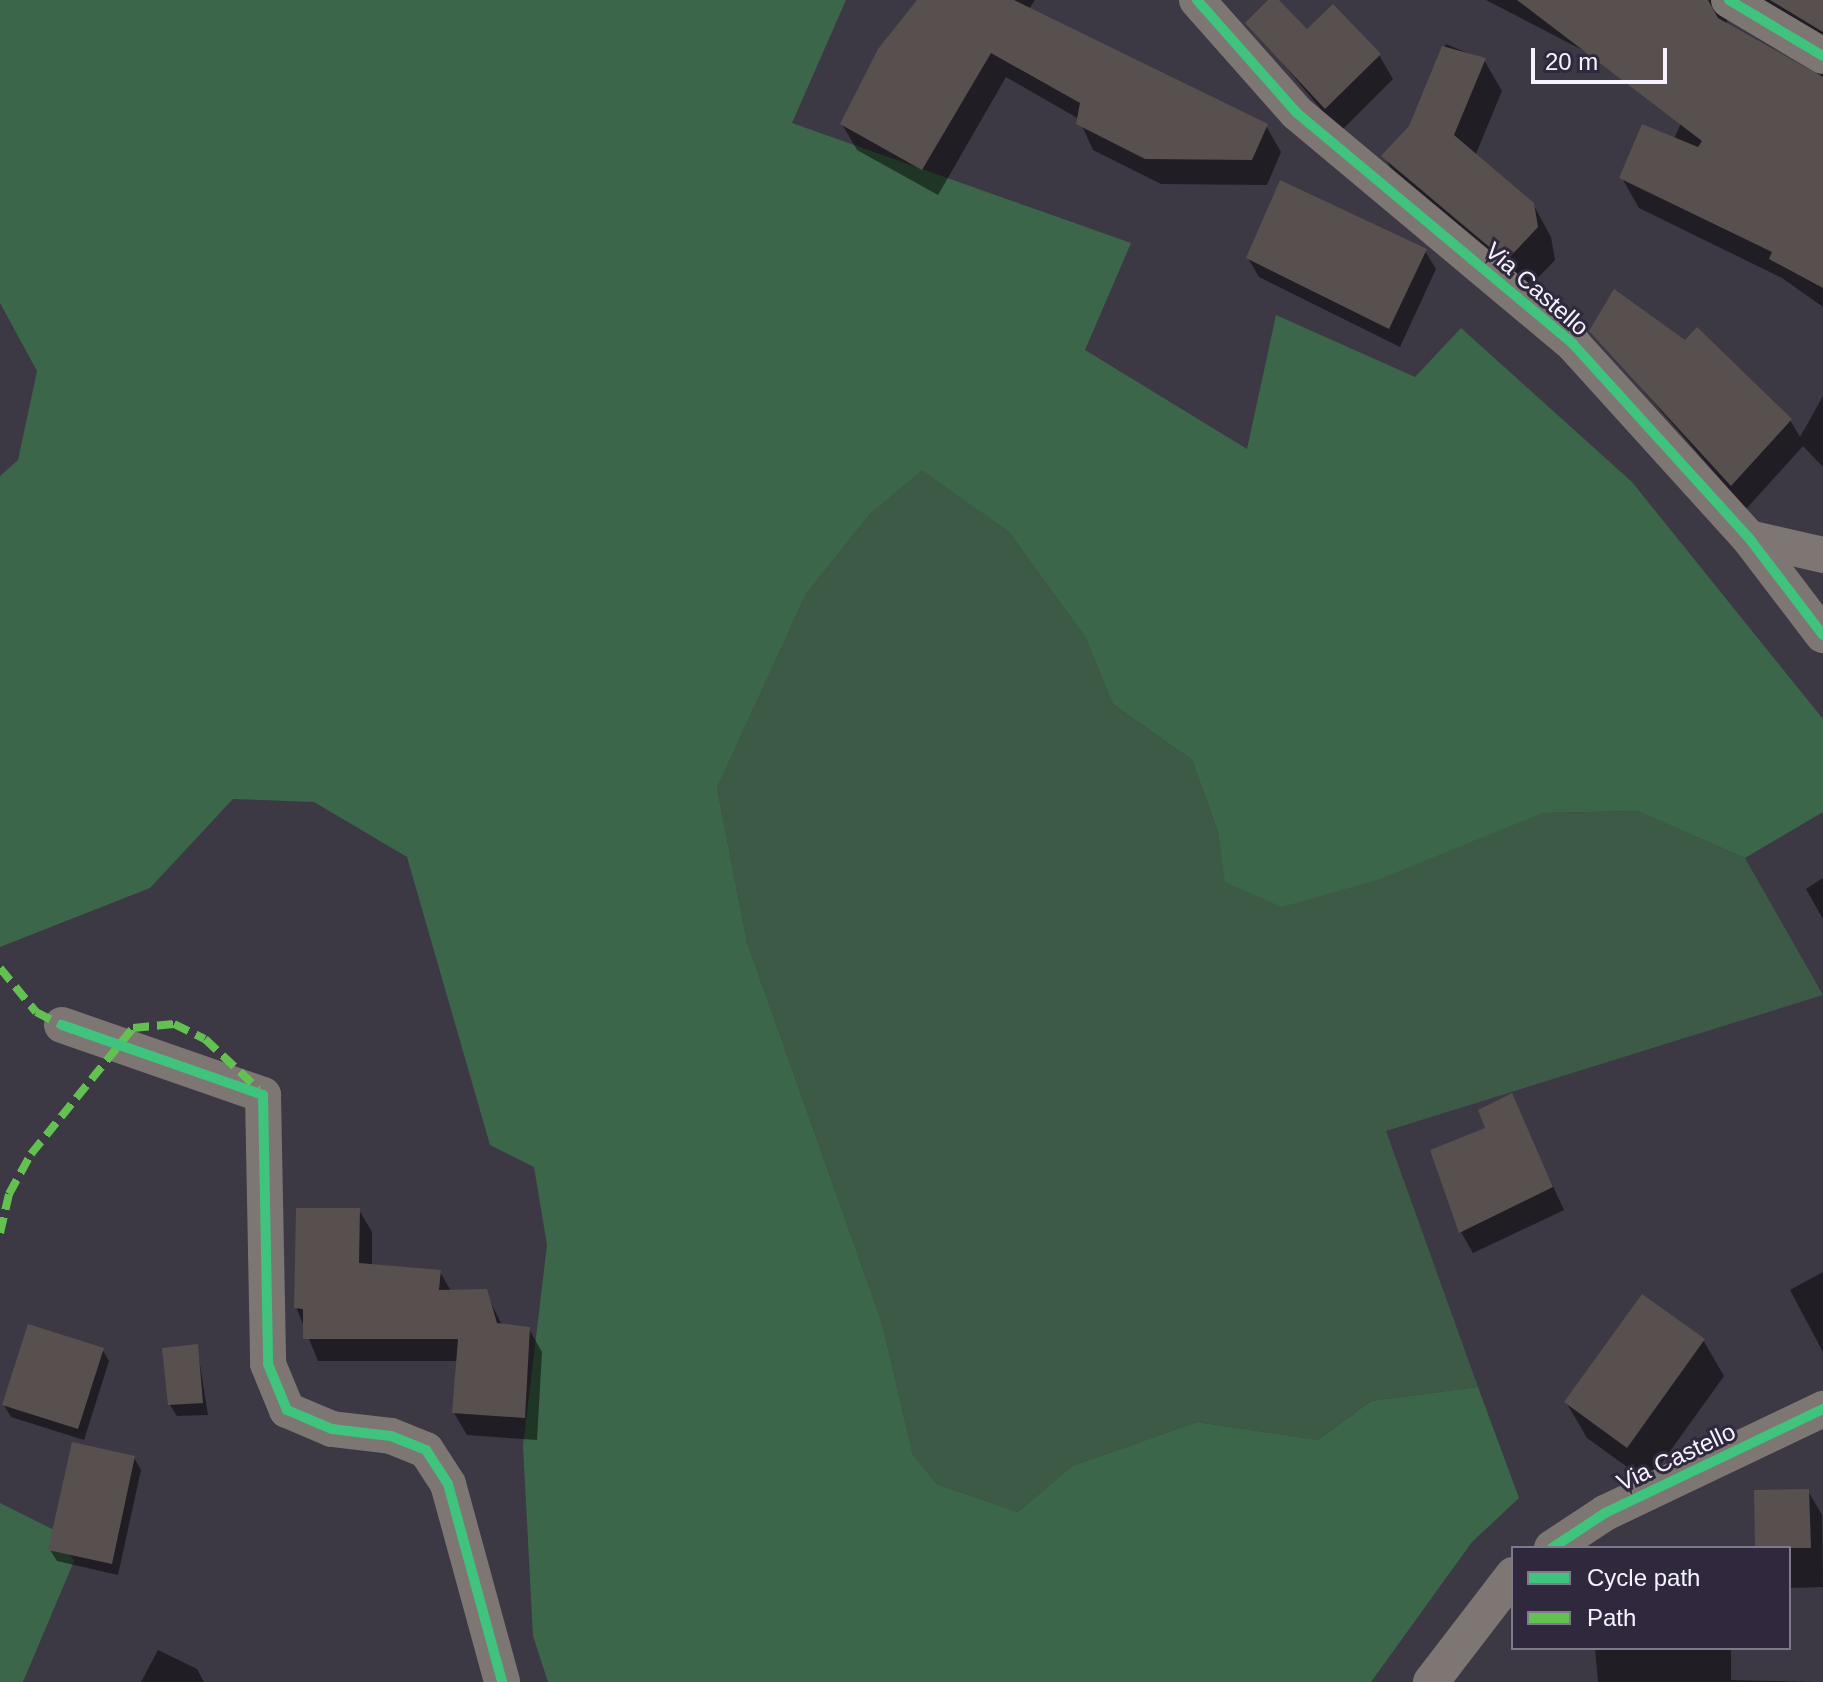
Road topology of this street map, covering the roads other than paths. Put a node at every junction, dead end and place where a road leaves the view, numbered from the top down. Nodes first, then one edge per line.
1 (1197, 0) edge
2 (1729, 0) edge
3 (1823, 56) edge
4 (1749, 538) junction
5 (1823, 555) edge
6 (1823, 576) edge
7 (1784, 584) junction
8 (1823, 635) edge
9 (62, 1025) dead end
10 (1823, 1409) edge
11 (1555, 1546) edge
12 (1511, 1578) edge
13 (502, 1682) edge
14 (1431, 1682) edge

1 - 4 street, Via Castello
2 - 3 street
4 - 5 street
4 - 7 street, Via Castello
6 - 7 street
7 - 8 street, Via Castello
9 - 13 street
10 - 11 street, Via Castello
12 - 14 street

